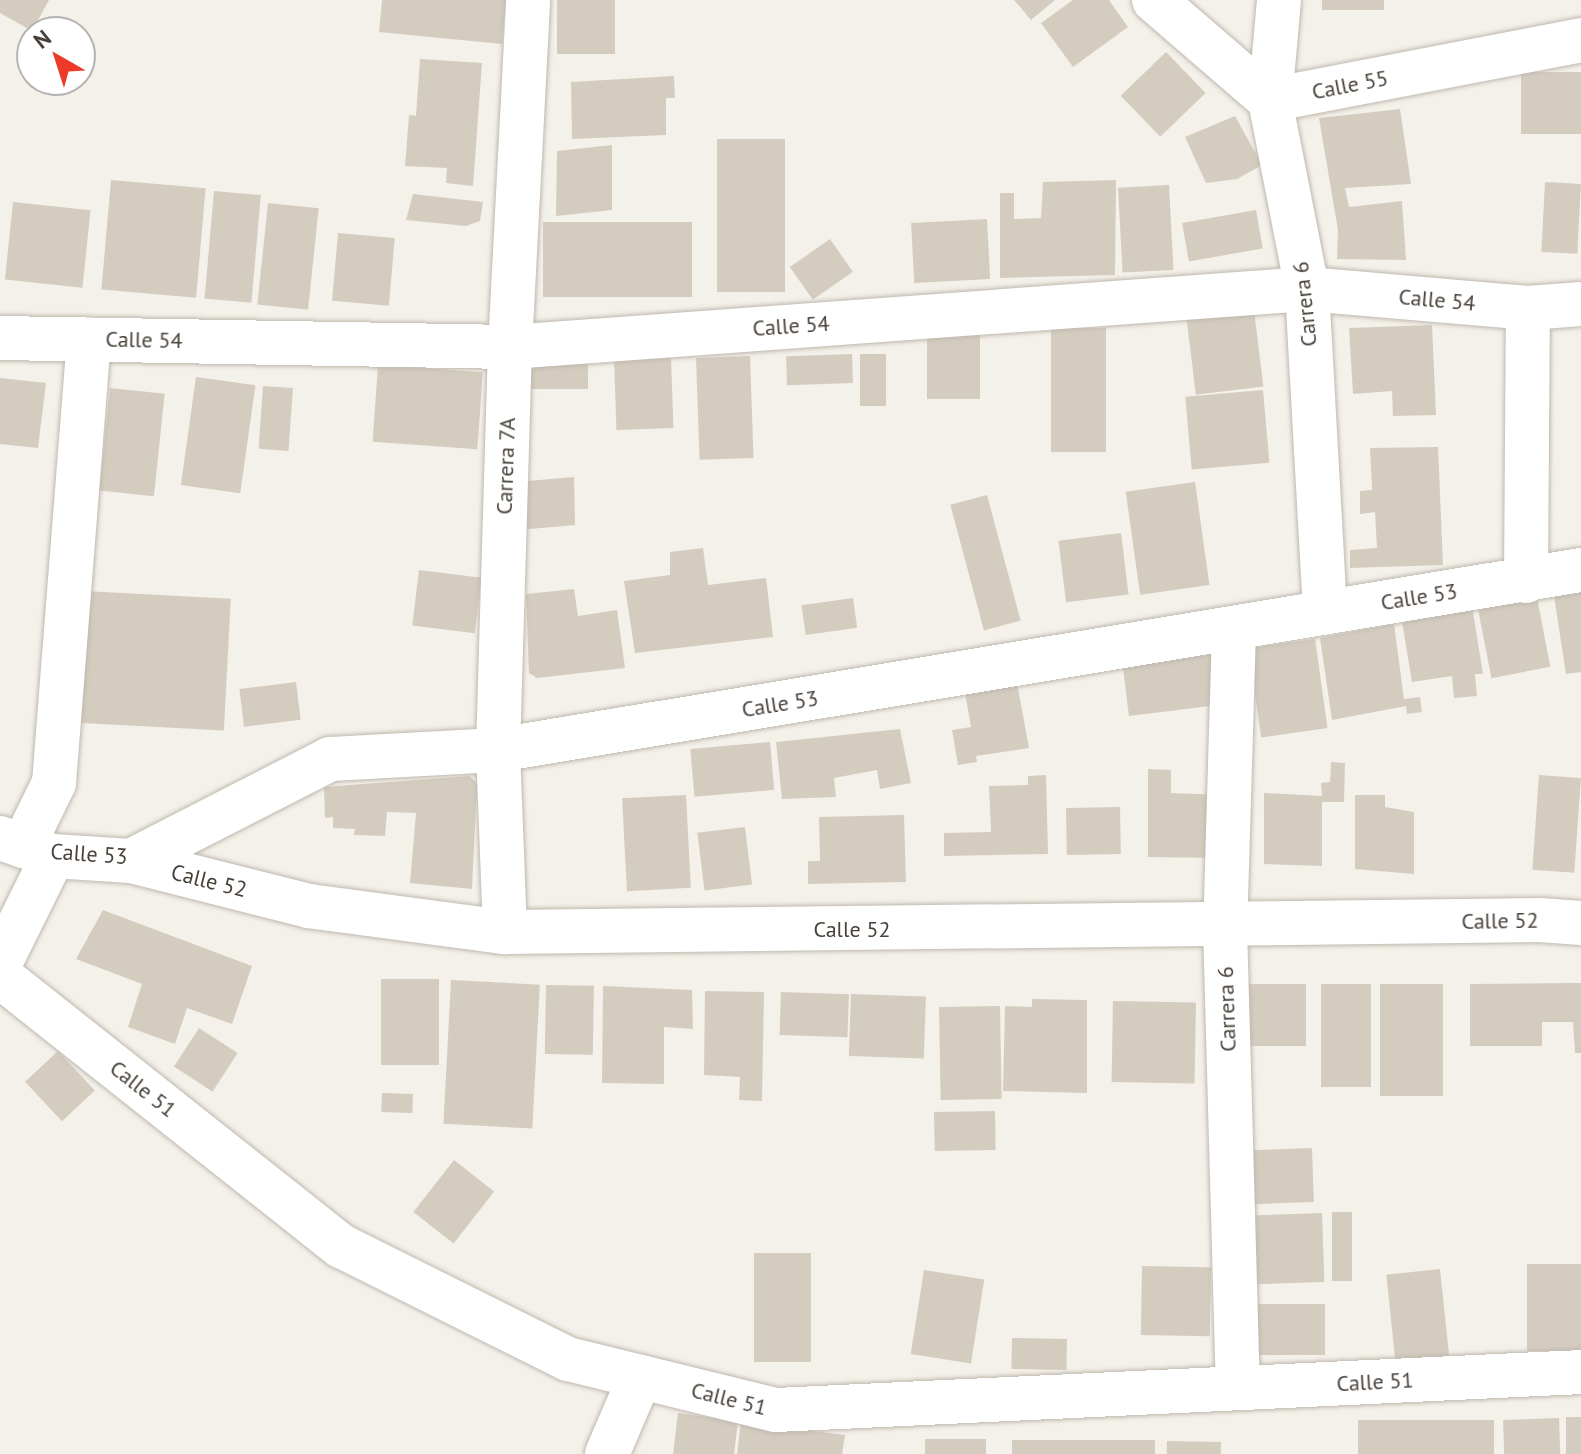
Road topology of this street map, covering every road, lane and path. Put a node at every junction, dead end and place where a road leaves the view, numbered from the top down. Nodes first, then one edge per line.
1 (528, 0) edge
2 (1154, 0) edge
3 (1279, 0) edge
4 (1581, 40) edge
5 (1270, 100) junction
6 (1307, 289) junction
7 (1581, 304) edge
8 (1528, 308) junction
9 (0, 338) edge
10 (89, 339) junction
11 (510, 347) junction
12 (1581, 570) edge
13 (1526, 581) junction
14 (1325, 612) junction
15 (1234, 630) junction
16 (498, 750) junction
17 (25, 846) edge
18 (131, 861) junction
19 (1581, 923) edge
20 (1225, 927) junction
21 (505, 932) junction
22 (0, 963) edge
23 (0, 976) edge
24 (1581, 1372) edge
25 (640, 1377) junction
26 (1238, 1388) junction
27 (607, 1454) edge

1 - 11 street, Carrera 7A
2 - 5 street
3 - 5 street, Carrera 6
4 - 5 street, Calle 55
5 - 6 street, Carrera 6
6 - 8 street, Calle 54
6 - 11 street, Calle 54
6 - 14 street, Carrera 6
7 - 8 street, Calle 54
8 - 13 street
9 - 10 street, Calle 54
10 - 11 street, Calle 54
10 - 17 street
11 - 16 street, Carrera 7A
12 - 13 street, Calle 53
13 - 14 street, Calle 53
14 - 15 street, Calle 53
15 - 16 street, Calle 53
15 - 20 street, Carrera 6
16 - 18 street, Calle 53
16 - 21 street, Carrera 7A
17 - 18 street, Calle 53
17 - 22 street
18 - 21 street, Calle 52
19 - 20 street, Calle 52
20 - 21 street, Calle 52
20 - 26 street, Carrera 6
23 - 25 street, Calle 51
24 - 26 street, Calle 51
25 - 26 street, Calle 51
25 - 27 street

